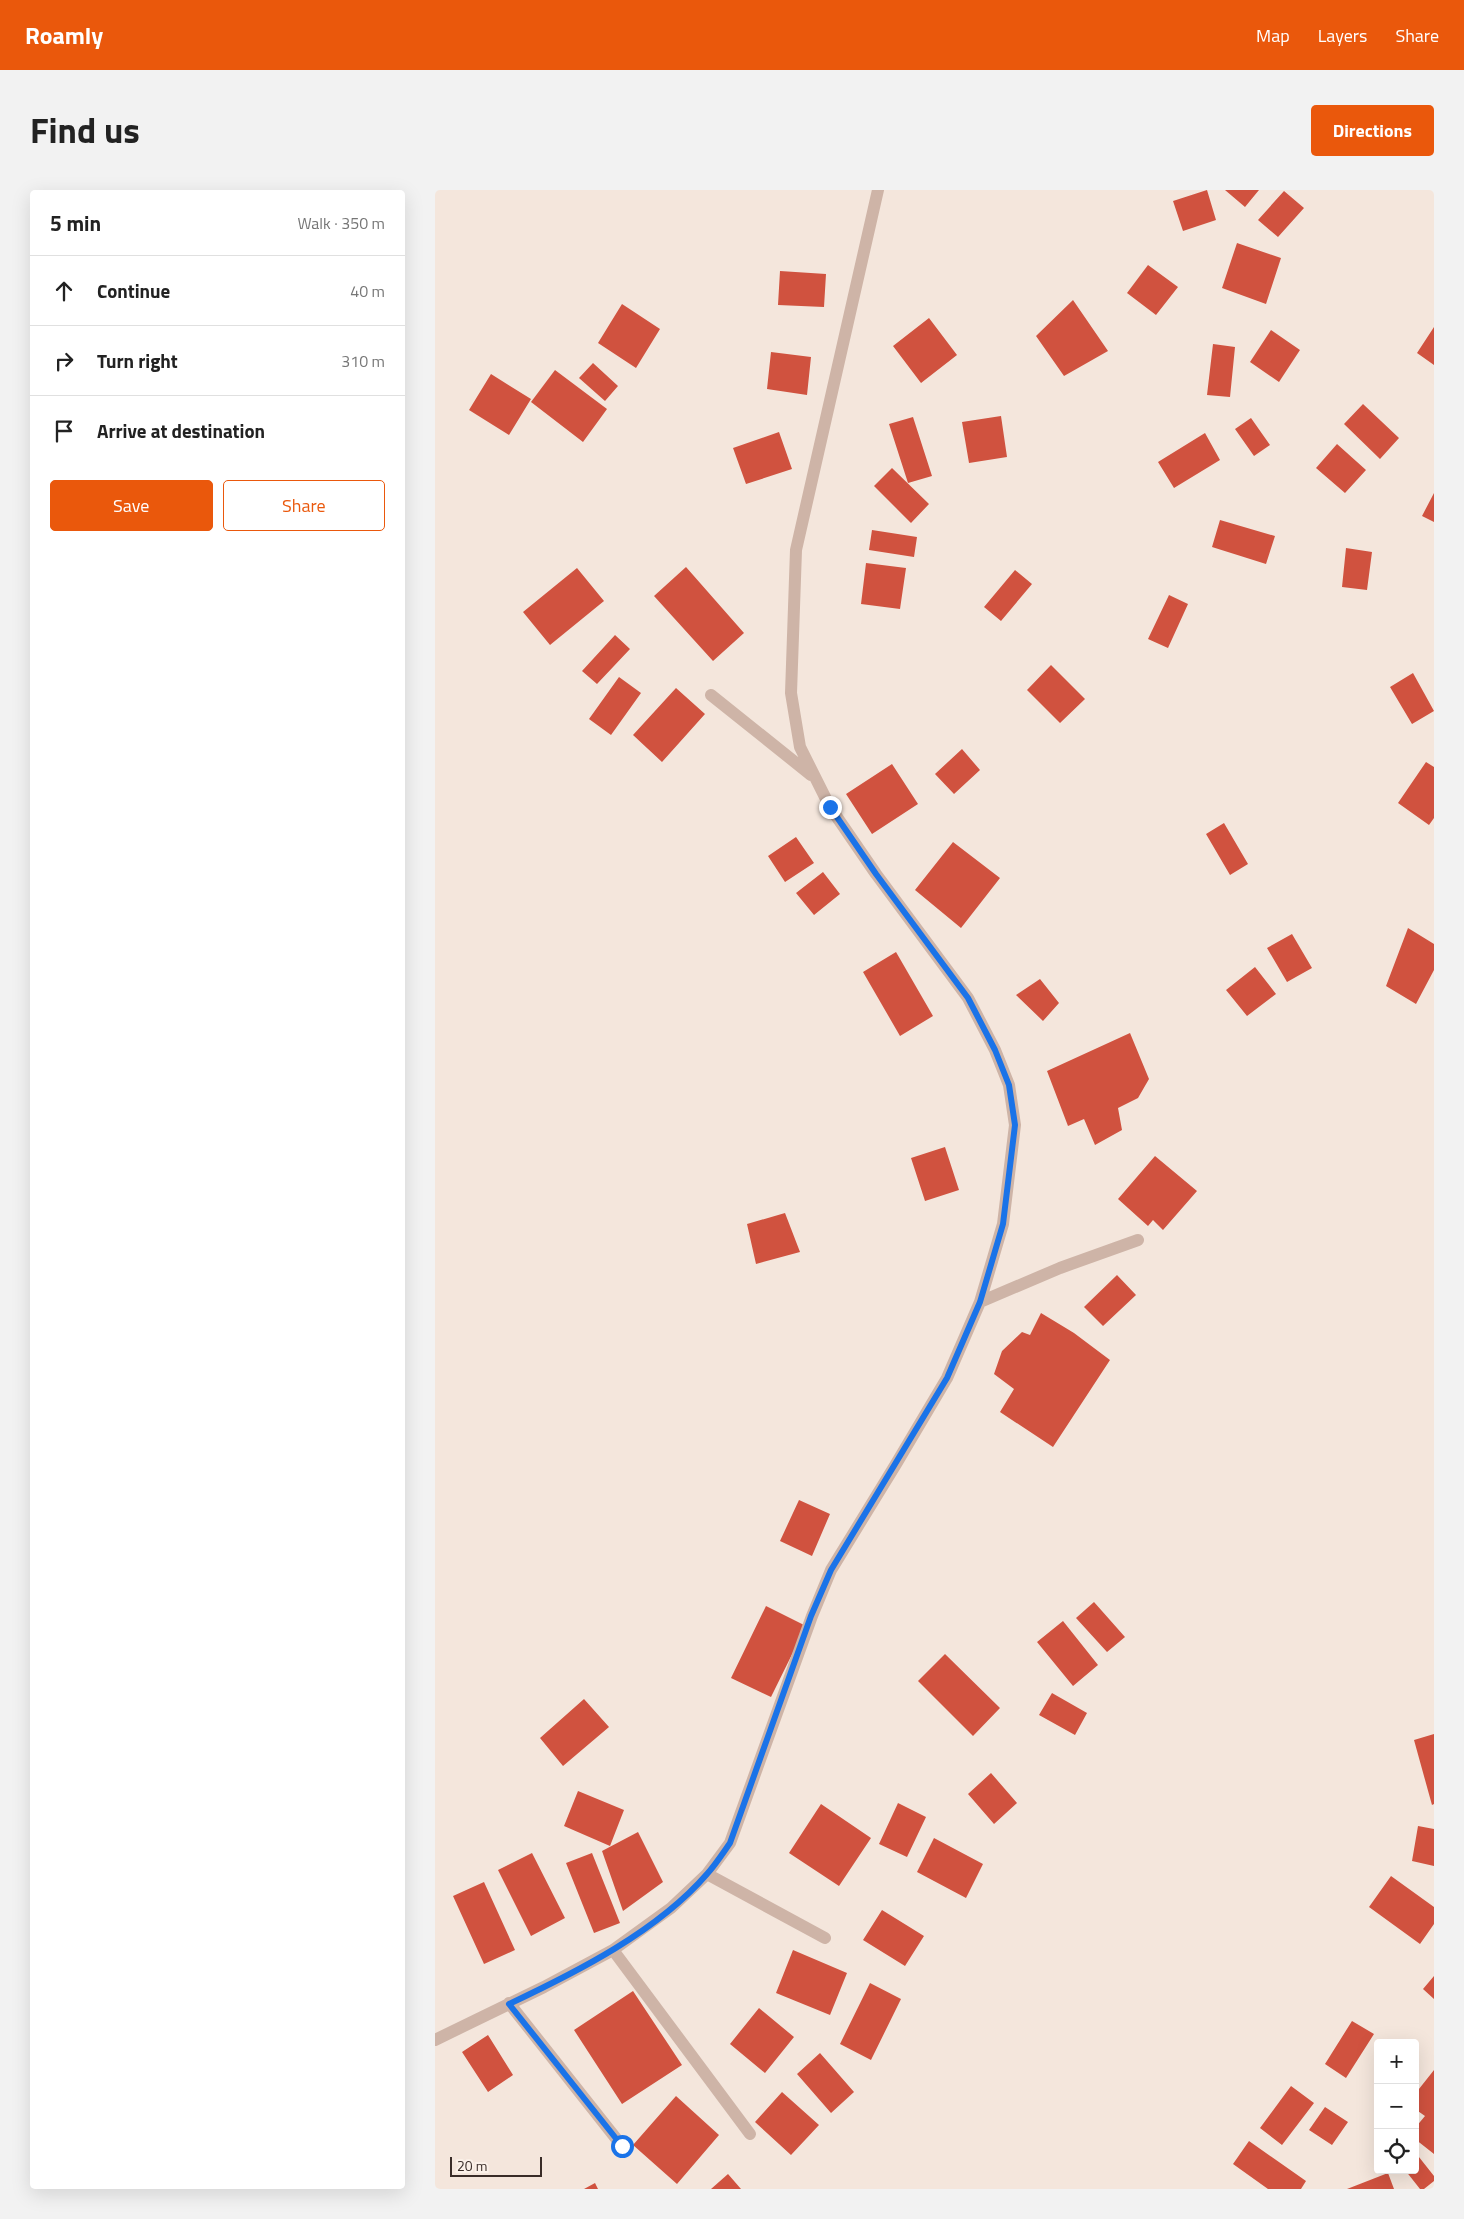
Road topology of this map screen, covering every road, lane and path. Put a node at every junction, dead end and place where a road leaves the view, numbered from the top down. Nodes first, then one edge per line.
1 (878, 190) edge
2 (711, 695) dead end
3 (815, 778) junction
4 (1138, 1240) dead end
5 (980, 1302) junction
6 (707, 1874) junction
7 (825, 1938) dead end
8 (613, 1950) junction
9 (509, 2004) junction
10 (435, 2040) edge
11 (750, 2134) dead end
12 (622, 2146) dead end

1 - 3 street
2 - 3 street
3 - 5 street
4 - 5 street
5 - 6 street
6 - 7 street
6 - 8 street
8 - 9 street
8 - 11 street
9 - 10 street
9 - 12 street

